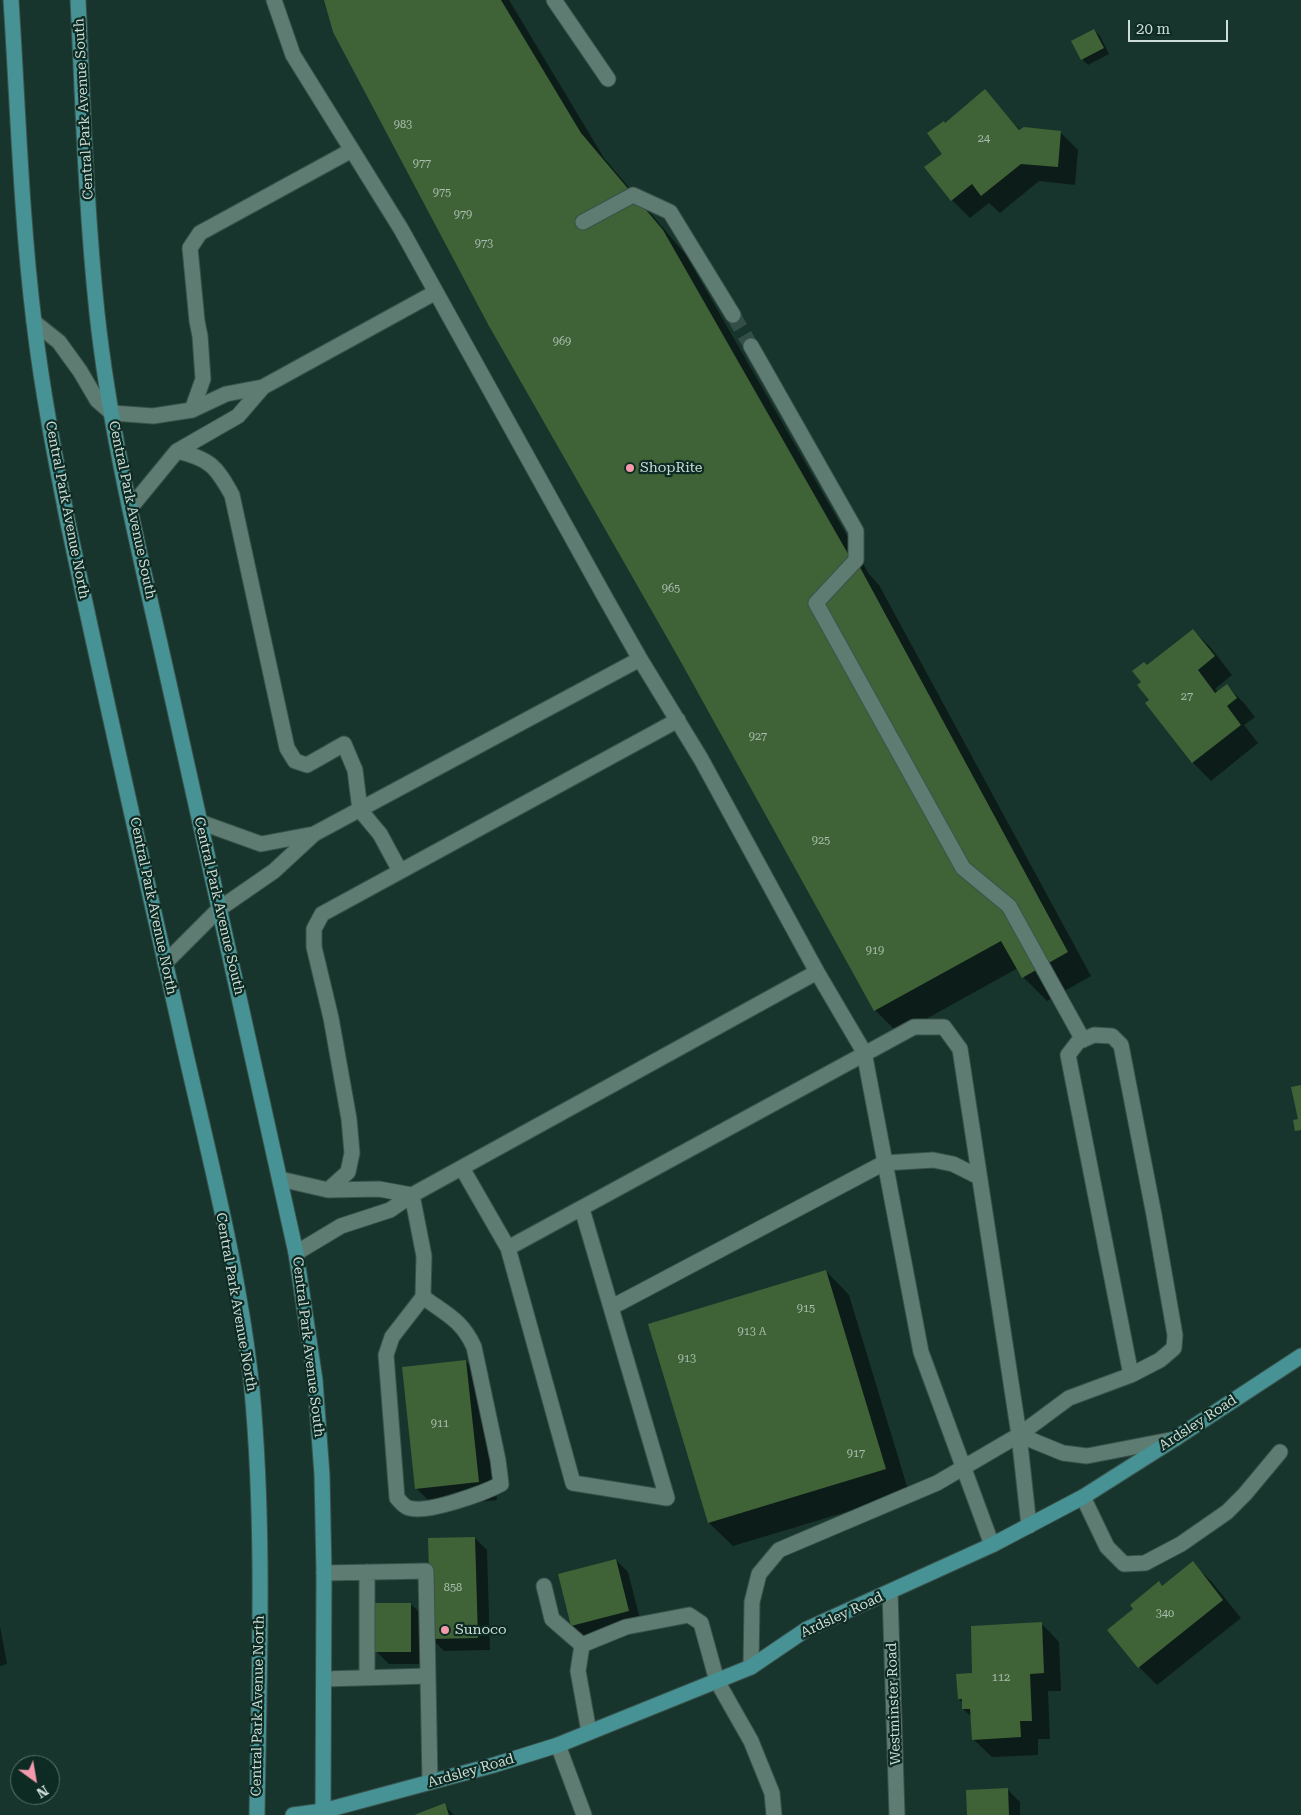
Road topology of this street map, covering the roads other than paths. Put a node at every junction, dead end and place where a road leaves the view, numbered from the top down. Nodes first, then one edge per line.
1 (11, 0) edge
2 (78, 0) edge
3 (274, 0) edge
4 (554, 0) edge
5 (608, 79) dead end
6 (352, 150) junction
7 (583, 222) dead end
8 (436, 292) junction
9 (733, 315) tunnel mouth
10 (34, 322) junction
11 (751, 346) tunnel mouth
12 (263, 387) junction
13 (192, 410) junction
14 (112, 413) junction
15 (177, 451) junction
16 (130, 507) junction
17 (640, 659) junction
18 (678, 720) junction
19 (360, 810) junction
20 (200, 822) junction
21 (314, 834) junction
22 (400, 871) junction
23 (219, 908) junction
24 (165, 963) junction
25 (817, 972) junction
26 (1083, 1040) junction
27 (864, 1052) junction
28 (884, 1163) junction
29 (462, 1168) junction
30 (979, 1177) junction
31 (280, 1179) junction
32 (328, 1190) junction
33 (412, 1195) junction
34 (582, 1209) junction
35 (508, 1248) junction
36 (296, 1253) junction
37 (423, 1297) junction
38 (612, 1307) junction
39 (1301, 1356) edge
40 (1131, 1375) junction
41 (1019, 1435) junction
42 (1176, 1438) junction
43 (1280, 1452) dead end
44 (964, 1466) junction
45 (1082, 1497) junction
46 (1030, 1526) junction
47 (992, 1545) junction
48 (367, 1572) junction
49 (324, 1573) junction
50 (544, 1586) dead end
51 (890, 1592) junction
52 (582, 1646) junction
53 (751, 1667) junction
54 (428, 1676) junction
55 (367, 1678) junction
56 (324, 1679) junction
57 (717, 1681) junction
58 (589, 1732) junction
59 (558, 1745) junction
60 (430, 1782) junction
61 (323, 1813) edge
62 (257, 1815) edge
63 (294, 1815) edge
64 (584, 1815) edge
65 (774, 1815) edge
66 (897, 1815) edge

1 - 10 main road, Central Park Avenue North
2 - 14 main road, Central Park Avenue South
3 - 6 street
4 - 5 street
6 - 8 street
6 - 13 street
7 - 9 street
8 - 12 street
8 - 17 street
10 - 14 street
10 - 24 main road, Central Park Avenue North
11 - 26 street
12 - 13 street
12 - 15 street
13 - 14 street
14 - 16 main road, Central Park Avenue South
15 - 16 street
15 - 19 street
16 - 20 main road, Central Park Avenue South
17 - 18 street
17 - 19 street
18 - 22 street
18 - 25 street
19 - 21 street
19 - 22 street
20 - 21 street
20 - 23 main road, Central Park Avenue South
21 - 23 street
22 - 32 street
23 - 24 street
23 - 31 main road, Central Park Avenue South
24 - 62 main road, Central Park Avenue North
25 - 27 street
25 - 29 street
26 - 40 street
26 - 40 street
27 - 28 street
27 - 30 street
27 - 34 street
28 - 30 street
28 - 38 street
28 - 44 street
29 - 33 street
29 - 35 street
30 - 41 street
31 - 32 street
31 - 36 main road, Central Park Avenue South
32 - 33 street
33 - 36 street
33 - 37 street
34 - 35 street
34 - 38 street
35 - 38 street
36 - 49 main road, Central Park Avenue South
37 - 37 street
39 - 42 main road, Ardsley Road
40 - 41 street
41 - 42 street
41 - 44 street
41 - 46 street
42 - 45 main road, Ardsley Road
43 - 45 street
44 - 47 street
44 - 53 street
45 - 46 main road, Ardsley Road
46 - 47 main road, Ardsley Road
47 - 51 main road, Ardsley Road
48 - 49 street
48 - 54 street
48 - 55 street
49 - 56 main road, Central Park Avenue South
50 - 52 street
51 - 53 main road, Ardsley Road
51 - 66 street, Westminster Road
52 - 57 street
52 - 58 street
53 - 57 main road, Ardsley Road
54 - 55 street
54 - 60 street
55 - 56 street
56 - 61 main road, Central Park Avenue South
57 - 58 main road, Ardsley Road
57 - 65 street
58 - 59 main road, Ardsley Road
59 - 60 main road, Ardsley Road
59 - 64 street
60 - 61 main road, Ardsley Road
61 - 63 main road, Ardsley Road

